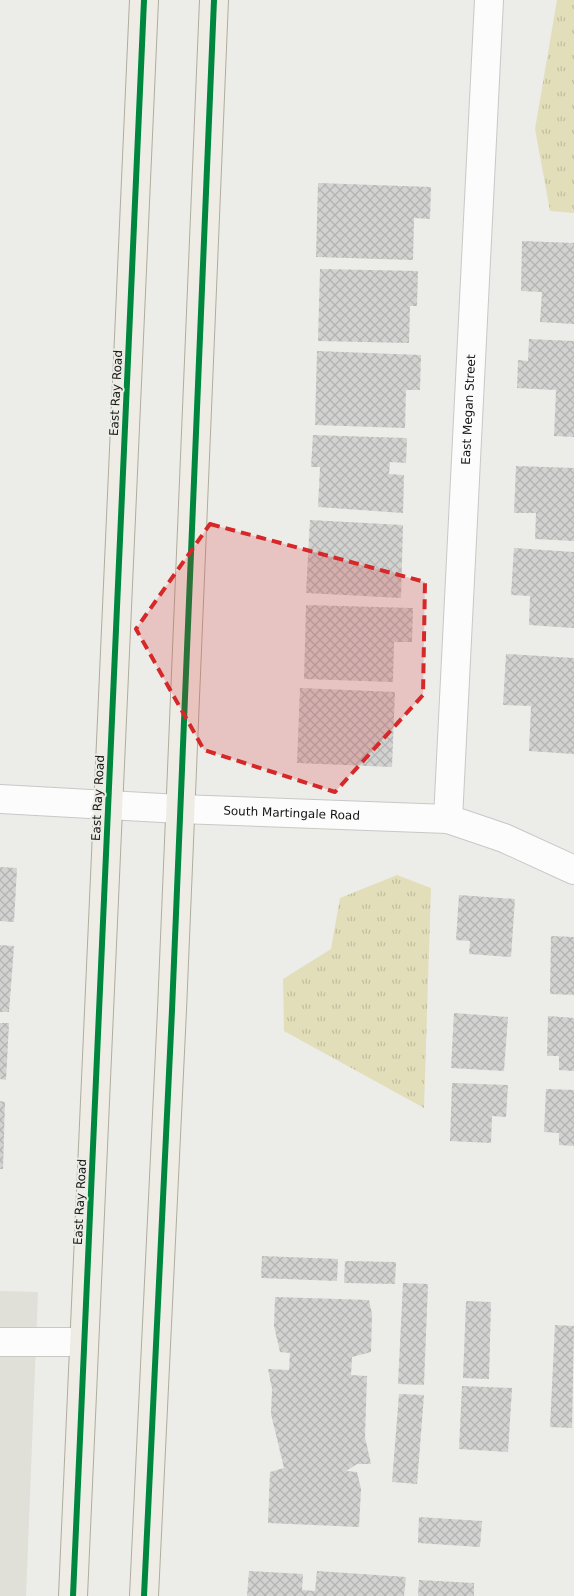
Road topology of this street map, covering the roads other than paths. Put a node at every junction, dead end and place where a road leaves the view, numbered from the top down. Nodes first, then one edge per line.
1 (144, 0) edge
2 (214, 0) edge
3 (489, 0) edge
4 (0, 799) edge
5 (109, 805) junction
6 (180, 809) junction
7 (448, 819) junction
8 (574, 870) edge
9 (0, 1342) edge
10 (84, 1342) junction
11 (73, 1596) edge
12 (144, 1596) edge

1 - 5 main road, East Ray Road
2 - 6 main road
3 - 7 street, East Megan Street
4 - 5 street, South Martingale Road
5 - 6 street, South Martingale Road
5 - 10 main road, East Ray Road
6 - 7 street, South Martingale Road
6 - 12 main road
7 - 8 street, South Martingale Road
9 - 10 street
10 - 11 main road, East Ray Road

